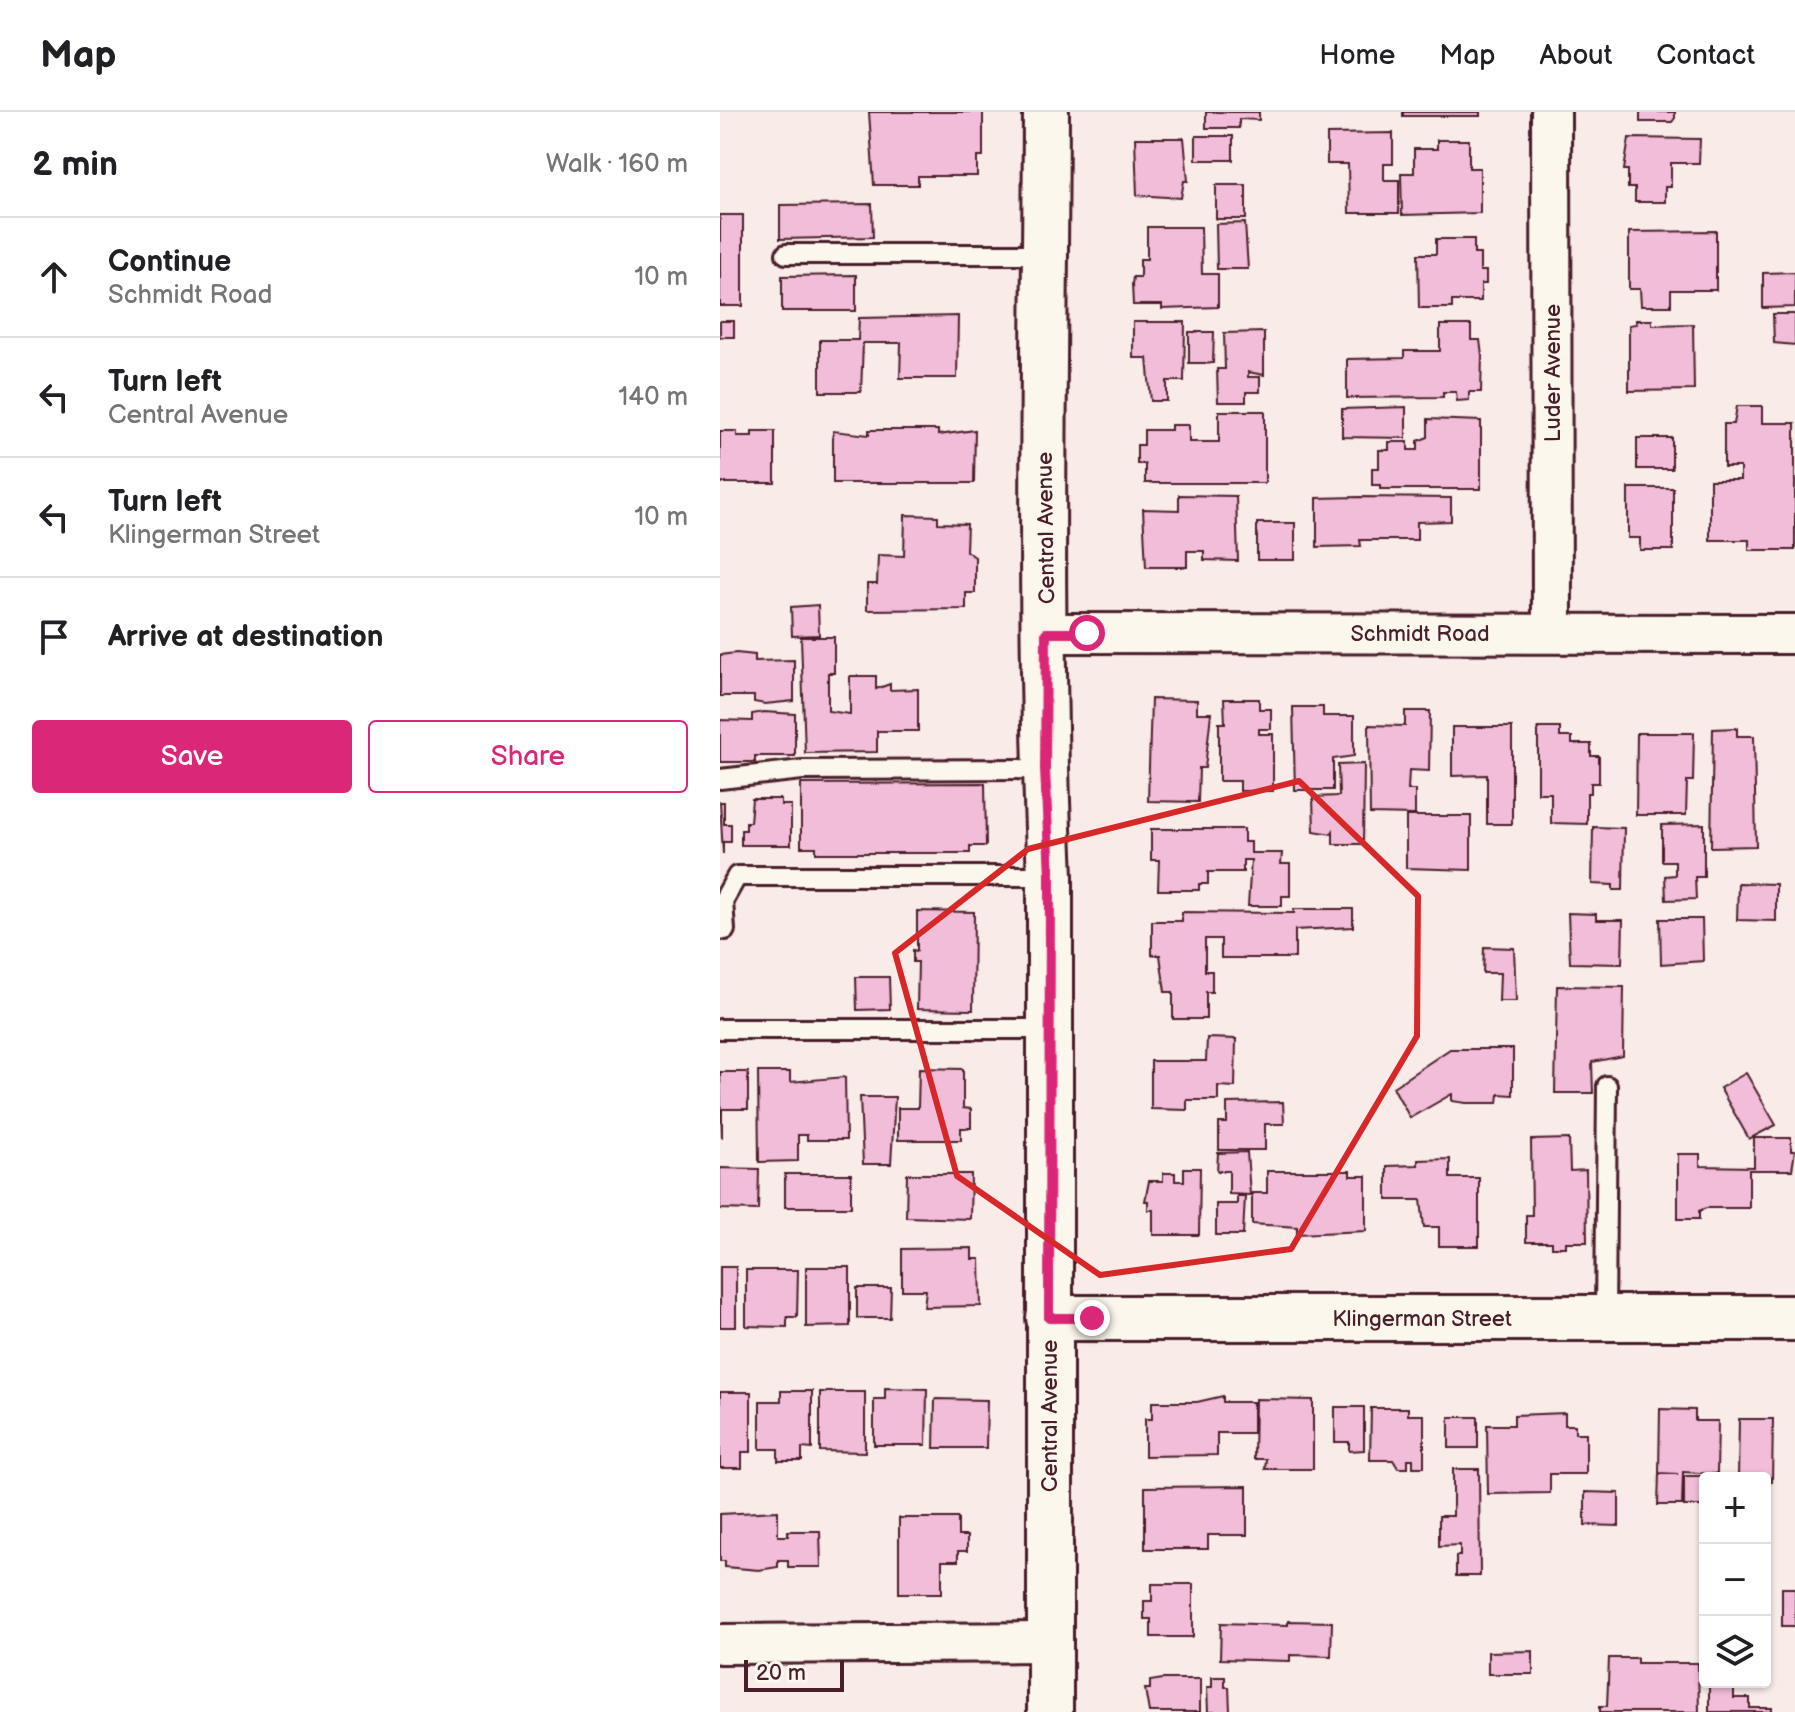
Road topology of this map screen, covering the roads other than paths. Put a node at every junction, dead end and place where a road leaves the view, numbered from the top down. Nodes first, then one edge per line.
1 (1046, 112) edge
2 (1551, 112) edge
3 (786, 254) dead end
4 (1045, 254) junction
5 (1046, 633) junction
6 (1552, 633) junction
7 (1795, 634) edge
8 (1045, 769) junction
9 (720, 779) edge
10 (1050, 876) junction
11 (725, 930) dead end
12 (720, 1029) edge
13 (1049, 1029) junction
14 (1607, 1086) dead end
15 (1049, 1318) junction
16 (1605, 1318) junction
17 (1795, 1318) edge
18 (1049, 1642) junction
19 (720, 1644) edge
20 (1050, 1712) edge

1 - 4 street, Central Avenue
2 - 6 street, Luder Avenue
3 - 4 lane
4 - 5 street, Central Avenue
5 - 6 street, Schmidt Road
5 - 8 street, Central Avenue
6 - 7 street, Schmidt Road
8 - 9 lane
8 - 10 street, Central Avenue
10 - 11 lane
10 - 13 street, Central Avenue
12 - 13 lane
13 - 15 street, Central Avenue
14 - 16 lane
15 - 16 street, Klingerman Street
15 - 18 street, Central Avenue
16 - 17 street, Klingerman Street
18 - 19 street
18 - 20 street, Central Avenue

